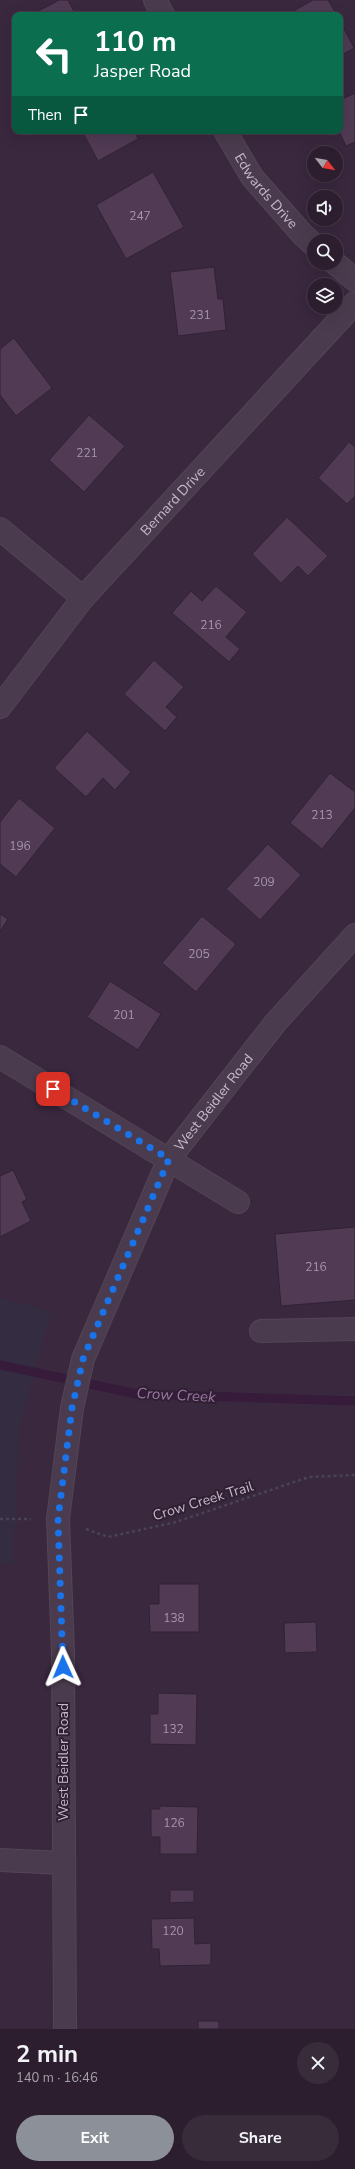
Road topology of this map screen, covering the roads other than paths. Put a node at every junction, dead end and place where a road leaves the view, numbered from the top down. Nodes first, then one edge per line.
1 (155, 0) edge
2 (161, 12) edge
3 (226, 134) edge
4 (307, 239) edge
5 (343, 270) edge
6 (355, 280) edge
7 (355, 304) edge
8 (0, 529) edge
9 (83, 598) junction
10 (0, 708) edge
11 (355, 935) edge
12 (0, 1057) edge
13 (169, 1159) junction
14 (238, 1202) dead end
15 (355, 1329) edge
16 (261, 1332) dead end
17 (0, 1860) edge
18 (63, 1863) junction
19 (65, 2029) edge

1 - 2 street
3 - 4 street, Edwards Drive
5 - 6 street
7 - 9 street, Bernard Drive
8 - 9 street
9 - 10 street, Bernard Drive
11 - 13 street, West Beidler Road
12 - 13 street
13 - 14 street
13 - 18 street, West Beidler Road
15 - 16 street
17 - 18 street
18 - 19 street, West Beidler Road

